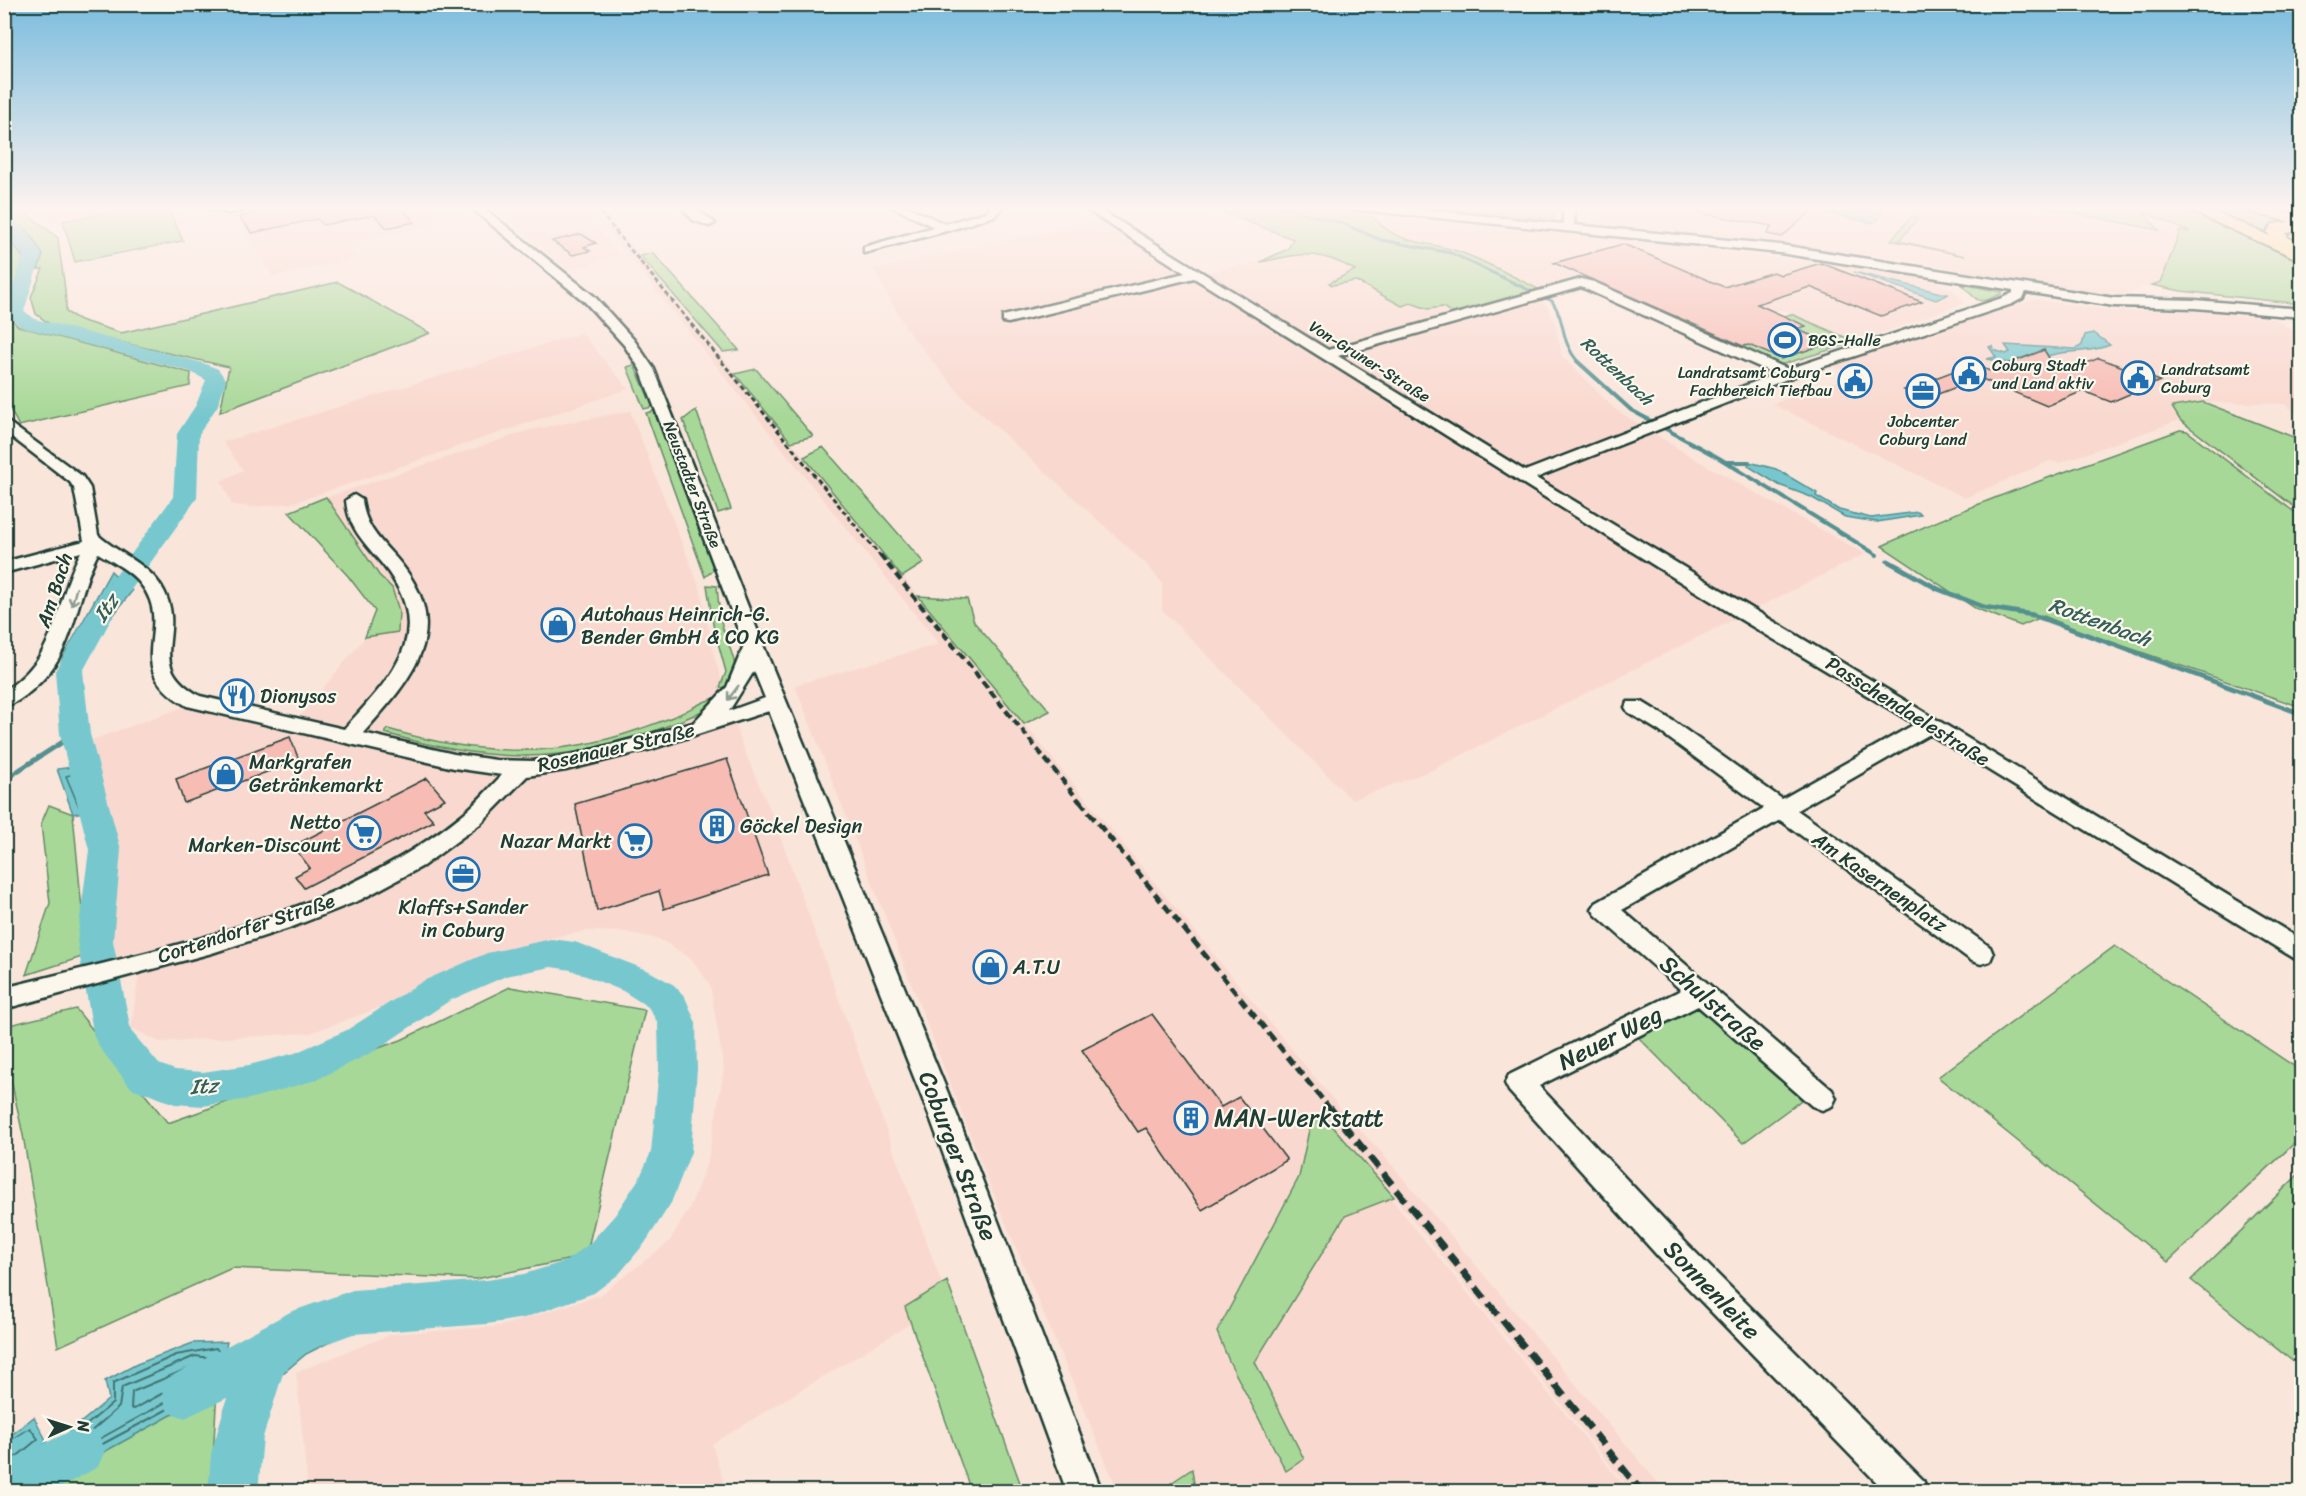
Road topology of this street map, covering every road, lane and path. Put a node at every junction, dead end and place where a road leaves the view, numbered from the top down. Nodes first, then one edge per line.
1 (562, 276) edge
2 (1187, 276) edge
3 (1198, 276) edge
4 (1950, 276) edge
5 (2020, 288) junction
6 (2296, 311) edge
7 (1008, 319) dead end
8 (2301, 324) edge
9 (1325, 355) junction
10 (1786, 374) junction
11 (4, 423) edge
12 (1519, 474) junction
13 (354, 500) dead end
14 (96, 543) junction
15 (4, 568) edge
16 (754, 641) junction
17 (4, 700) edge
18 (776, 701) junction
19 (1635, 707) dead end
20 (1928, 726) junction
21 (692, 730) junction
22 (348, 737) junction
23 (521, 769) junction
24 (1779, 810) junction
25 (827, 822) joint
26 (2301, 953) edge
27 (1981, 954) dead end
28 (1701, 992) junction
29 (4, 999) edge
30 (1520, 1083) joint
31 (1822, 1098) dead end
32 (1085, 1491) edge
33 (1911, 1491) edge

1 - 16 street, Neustadter Straße
2 - 7 street
3 - 9 street, Von-Gruner-Straße
4 - 5 street
5 - 6 street
5 - 10 street
6 - 8 street
9 - 10 street
9 - 12 street, Von-Gruner-Straße
10 - 12 street
11 - 14 street
12 - 20 street, Passchendaelestraße
13 - 22 street
14 - 15 street
14 -> 17 street, Am Bach
14 - 22 street, Rosenauer Straße
16 - 18 street, Neustadter Straße
16 -> 21 street
18 - 21 street, Rosenauer Straße
18 - 25 street, Neustadter Straße
19 - 24 street, Am Kasernenplatz
20 - 24 street
20 - 26 street, Passchendaelestraße
21 - 23 street, Rosenauer Straße
22 - 23 street, Rosenauer Straße
23 - 29 street, Cortendorfer Straße
24 - 27 street, Am Kasernenplatz
24 - 28 street, Schulstraße
25 - 32 street, Coburger Straße
28 - 30 street, Neuer Weg
28 - 31 street, Schulstraße
30 - 33 street, Sonnenleite

